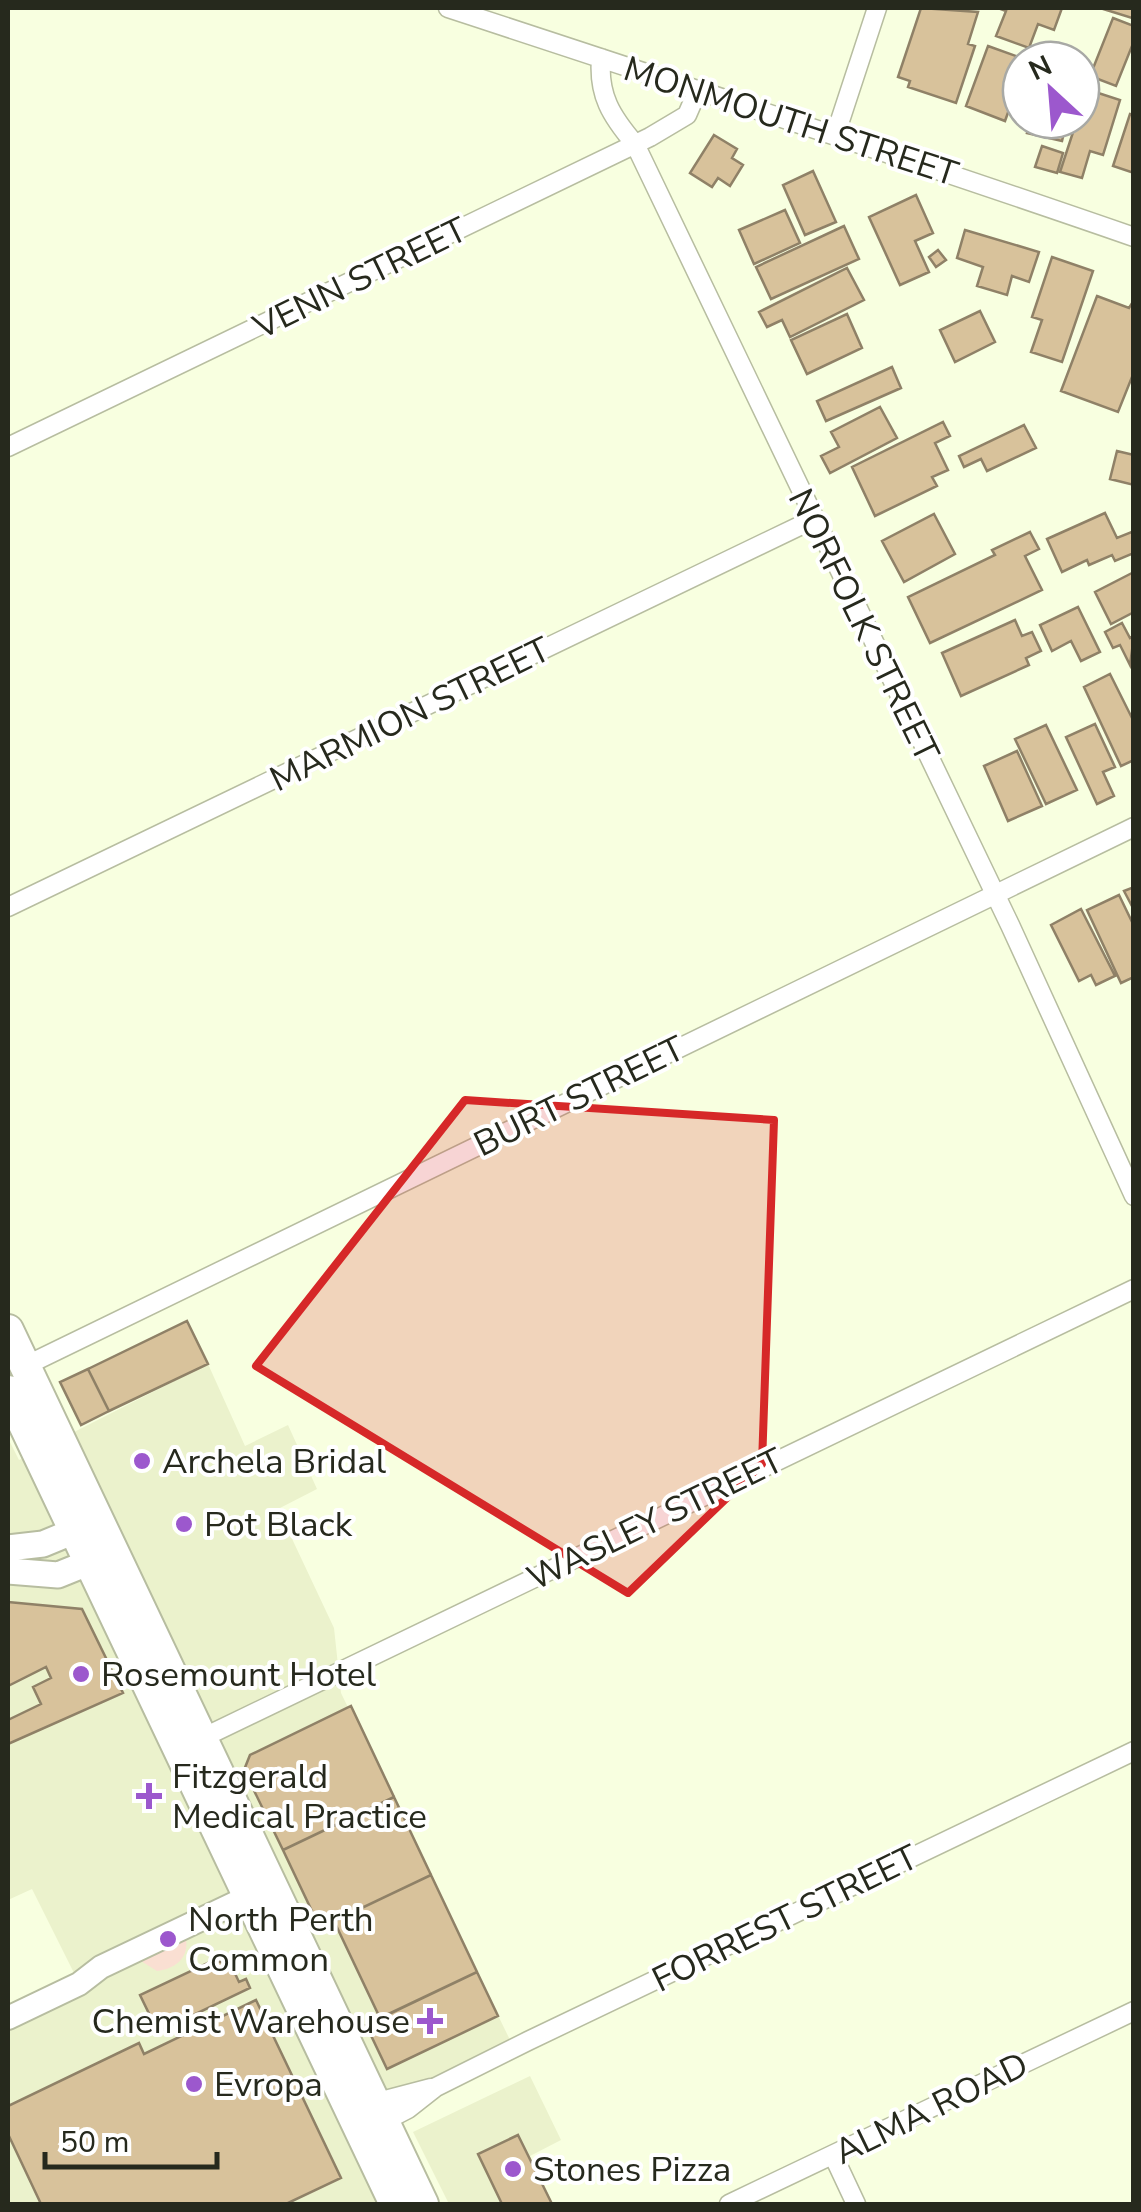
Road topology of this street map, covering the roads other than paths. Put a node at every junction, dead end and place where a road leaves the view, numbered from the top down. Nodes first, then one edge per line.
1 (448, 8) edge
2 (877, 8) edge
3 (601, 58) junction
4 (697, 92) junction
5 (836, 133) junction
6 (635, 144) junction
7 (1134, 237) edge
8 (8, 447) edge
9 (812, 520) junction
10 (1134, 828) edge
11 (995, 894) junction
12 (8, 907) edge
13 (1134, 1196) edge
14 (1134, 1289) edge
15 (8, 1330) edge
16 (25, 1366) junction
17 (8, 1391) edge
18 (86, 1526) junction
19 (8, 1548) edge
20 (101, 1558) junction
21 (8, 1571) edge
22 (190, 1744) junction
23 (1134, 1751) edge
24 (248, 1897) junction
25 (1134, 2011) edge
26 (8, 2018) edge
27 (367, 2118) junction
28 (833, 2155) junction
29 (394, 2204) edge
30 (423, 2204) edge
31 (730, 2204) edge
32 (856, 2204) edge

1 - 3 street, MONMOUTH STREET
2 - 5 street
3 - 4 street, MONMOUTH STREET
3 - 6 street, NORFOLK STREET
4 - 5 street, MONMOUTH STREET
4 - 6 street, VENN STREET
5 - 7 street, MONMOUTH STREET
6 - 8 street, VENN STREET
6 - 9 street, NORFOLK STREET
9 - 11 street, NORFOLK STREET
9 - 12 street, MARMION STREET
10 - 11 street, BURT STREET
11 - 13 street, NORFOLK STREET
11 - 16 street, BURT STREET
14 - 22 street, WASLEY STREET
15 - 16 main road
16 - 18 main road
17 - 18 main road
18 - 19 main road
18 - 20 main road
20 - 21 main road
20 - 22 main road
22 - 24 main road
22 - 27 main road
23 - 27 street, FORREST STREET
24 - 26 street
24 - 27 main road
25 - 28 street, ALMA ROAD
27 - 29 main road
27 - 30 main road
28 - 31 street, ALMA ROAD
28 - 32 street

